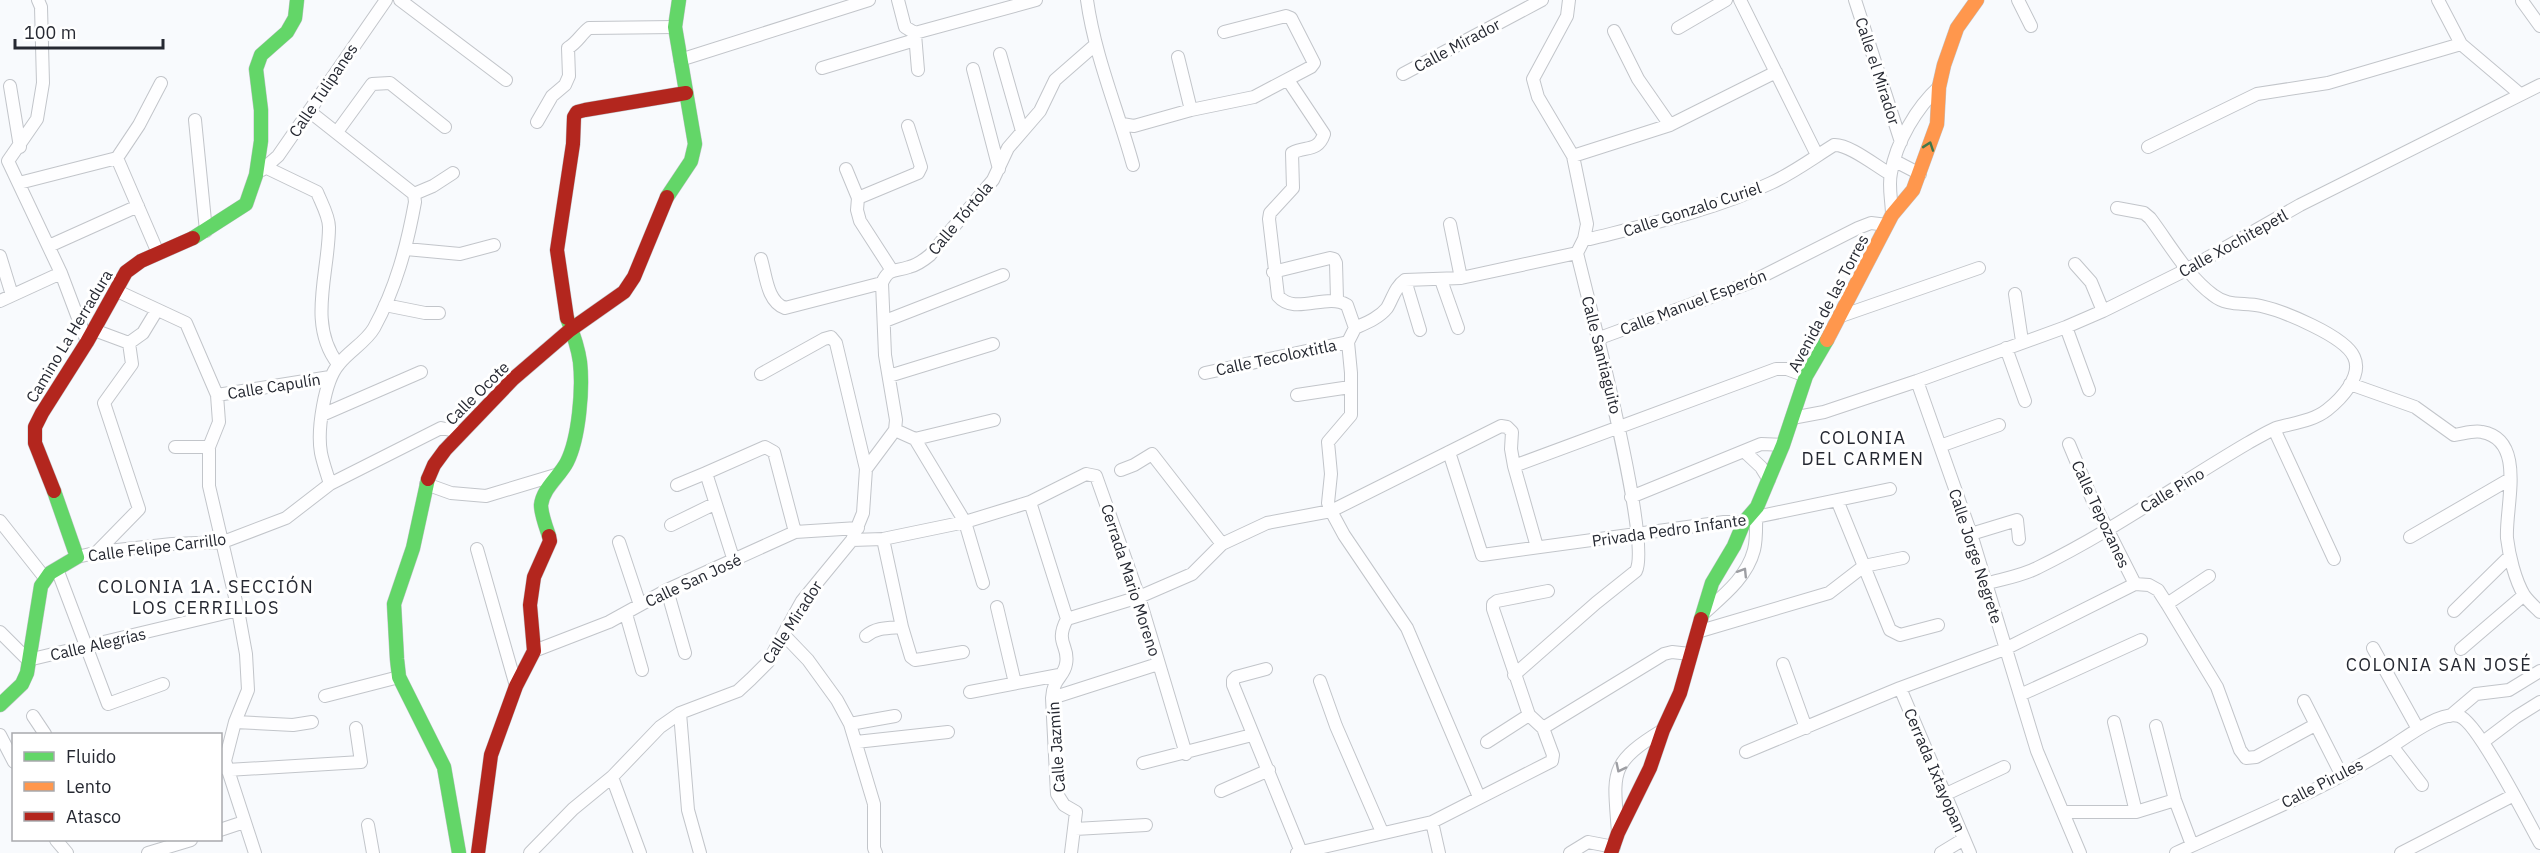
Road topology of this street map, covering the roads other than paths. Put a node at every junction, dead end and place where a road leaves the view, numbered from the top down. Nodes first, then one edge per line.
1 (38, 0) edge
2 (297, 0) edge
3 (386, 0) edge
4 (400, 0) edge
5 (679, 0) edge
6 (869, 0) edge
7 (898, 0) edge
8 (1036, 0) edge
9 (1088, 0) edge
10 (1542, 0) edge
11 (1569, 0) edge
12 (1726, 0) edge
13 (1740, 0) edge
14 (1855, 0) edge
15 (1977, 0) edge
16 (2018, 0) edge
17 (2438, 0) edge
18 (2522, 1) edge
19 (839, 5) edge
20 (2031, 26) dead end
21 (2540, 26) edge
22 (675, 27) junction
23 (1678, 28) dead end
24 (1614, 31) dead end
25 (1224, 32) dead end
26 (915, 36) junction
27 (2461, 44) junction
28 (1095, 45) junction
29 (1000, 54) dead end
30 (1178, 57) dead end
31 (680, 60) junction
32 (822, 68) dead end
33 (973, 69) dead end
34 (918, 70) dead end
35 (1776, 72) junction
36 (1403, 74) dead end
37 (506, 80) dead end
38 (1288, 80) junction
39 (161, 83) dead end
40 (10, 86) dead end
41 (2540, 86) edge
42 (1939, 87) junction
43 (686, 93) junction
44 (2520, 94) junction
45 (1191, 110) junction
46 (309, 111) junction
47 (195, 120) dead end
48 (537, 122) dead end
49 (1122, 124) junction
50 (1670, 124) junction
51 (908, 126) dead end
52 (445, 127) dead end
53 (1022, 131) junction
54 (337, 132) junction
55 (1901, 142) junction
56 (20, 147) junction
57 (2148, 147) dead end
58 (1817, 155) junction
59 (1573, 156) junction
60 (117, 158) junction
61 (1895, 161) junction
62 (4, 162) edge
63 (1133, 165) dead end
64 (846, 169) dead end
65 (999, 169) junction
66 (261, 171) junction
67 (453, 173) dead end
68 (1890, 174) junction
69 (1920, 174) junction
70 (19, 183) junction
71 (414, 194) junction
72 (858, 198) junction
73 (138, 206) junction
74 (2117, 208) dead end
75 (1890, 220) junction
76 (1450, 225) dead end
77 (206, 231) junction
78 (1584, 239) junction
79 (494, 245) dead end
80 (49, 246) junction
81 (406, 249) junction
82 (1577, 253) junction
83 (158, 254) junction
84 (0, 256) edge
85 (761, 259) dead end
86 (2075, 264) dead end
87 (1979, 268) dead end
88 (891, 269) junction
89 (2188, 269) junction
90 (1273, 272) junction
91 (61, 273) junction
92 (1003, 275) dead end
93 (1461, 278) junction
94 (1405, 280) junction
95 (1441, 280) junction
96 (882, 283) junction
97 (115, 290) junction
98 (2015, 294) dead end
99 (12, 295) junction
100 (1337, 299) junction
101 (0, 301) edge
102 (385, 305) junction
103 (158, 310) junction
104 (2103, 311) junction
105 (439, 313) dead end
106 (1842, 316) junction
107 (885, 321) junction
108 (2066, 327) junction
109 (1355, 328) junction
110 (1458, 328) dead end
111 (570, 330) junction
112 (1420, 330) dead end
113 (91, 336) junction
114 (1597, 339) junction
115 (2022, 341) junction
116 (1348, 342) junction
117 (129, 343) junction
118 (993, 344) dead end
119 (2006, 348) junction
120 (339, 364) junction
121 (421, 372) dead end
122 (1204, 373) dead end
123 (761, 374) dead end
124 (889, 376) junction
125 (1806, 376) junction
126 (330, 377) junction
127 (1917, 381) junction
128 (2350, 384) junction
129 (1350, 387) junction
130 (2089, 390) dead end
131 (217, 395) junction
132 (1297, 395) dead end
133 (2025, 401) dead end
134 (322, 415) junction
135 (1792, 418) junction
136 (994, 420) dead end
137 (1999, 425) dead end
138 (1619, 427) junction
139 (2274, 429) junction
140 (895, 430) junction
141 (460, 432) junction
142 (915, 439) junction
143 (2069, 444) dead end
144 (1783, 445) junction
145 (1940, 446) junction
146 (175, 447) dead end
147 (209, 447) junction
148 (1449, 452) junction
149 (1745, 452) junction
150 (1514, 466) junction
151 (866, 470) junction
152 (1120, 470) dead end
153 (706, 473) junction
154 (559, 474) junction
155 (2510, 479) junction
156 (1769, 480) junction
157 (330, 484) junction
158 (426, 484) junction
159 (677, 485) dead end
160 (1890, 489) dead end
161 (1631, 497) junction
162 (1837, 500) junction
163 (1030, 502) junction
164 (714, 504) junction
165 (1330, 511) junction
166 (1752, 516) junction
167 (0, 521) edge
168 (965, 522) junction
169 (671, 525) dead end
170 (2107, 529) junction
171 (795, 532) junction
172 (855, 534) junction
173 (1971, 534) junction
174 (1638, 535) junction
175 (2410, 537) dead end
176 (883, 539) junction
177 (2019, 539) dead end
178 (223, 542) junction
179 (619, 542) dead end
180 (1222, 544) junction
181 (1537, 547) junction
182 (477, 549) dead end
183 (97, 552) junction
184 (2510, 556) junction
185 (77, 557) junction
186 (1903, 558) dead end
187 (2334, 559) dead end
188 (734, 561) junction
189 (1864, 566) junction
190 (51, 573) junction
191 (2209, 576) dead end
192 (983, 583) dead end
193 (1985, 584) junction
194 (2135, 584) junction
195 (668, 590) junction
196 (1548, 591) dead end
197 (2524, 595) junction
198 (1139, 597) junction
199 (2167, 604) junction
200 (640, 605) junction
201 (997, 607) dead end
202 (238, 610) junction
203 (2454, 611) dead end
204 (2540, 612) edge
205 (626, 614) junction
206 (1704, 614) junction
207 (1067, 619) junction
208 (1938, 625) dead end
209 (902, 627) junction
210 (0, 632) edge
211 (1697, 632) junction
212 (784, 635) junction
213 (866, 636) dead end
214 (2141, 640) dead end
215 (86, 647) junction
216 (2373, 648) dead end
217 (2005, 649) junction
218 (2461, 649) dead end
219 (534, 651) junction
220 (963, 652) dead end
221 (686, 653) dead end
222 (1690, 654) junction
223 (28, 660) junction
224 (1158, 664) junction
225 (1783, 664) dead end
226 (1266, 669) dead end
227 (642, 670) dead end
228 (2540, 671) edge
229 (1059, 675) junction
230 (1515, 675) junction
231 (399, 677) junction
232 (1320, 681) dead end
233 (1015, 683) junction
234 (163, 684) dead end
235 (516, 686) junction
236 (1900, 688) junction
237 (970, 692) dead end
238 (2020, 695) junction
239 (325, 696) dead end
240 (1052, 698) junction
241 (2304, 702) dead end
242 (2540, 702) edge
243 (0, 705) edge
244 (680, 713) junction
245 (1529, 715) junction
246 (33, 716) dead end
247 (895, 716) dead end
248 (2450, 716) junction
249 (235, 722) junction
250 (312, 722) dead end
251 (2114, 722) dead end
252 (850, 724) junction
253 (2315, 725) junction
254 (2156, 726) dead end
255 (356, 728) dead end
256 (1806, 728) junction
257 (1543, 729) junction
258 (2418, 729) junction
259 (1663, 730) junction
260 (948, 732) dead end
261 (44, 733) edge
262 (0, 735) edge
263 (1252, 735) junction
264 (855, 742) junction
265 (1488, 742) dead end
266 (2483, 742) junction
267 (2392, 746) junction
268 (1746, 752) dead end
269 (1186, 754) junction
270 (12, 758) edge
271 (1143, 763) dead end
272 (224, 764) edge
273 (2004, 767) dead end
274 (1269, 770) junction
275 (2342, 774) junction
276 (612, 777) junction
277 (2422, 785) dead end
278 (1221, 791) dead end
279 (1944, 795) junction
280 (2514, 795) junction
281 (1479, 797) junction
282 (2175, 800) junction
283 (2063, 812) junction
284 (2136, 812) junction
285 (244, 822) junction
286 (1432, 822) junction
287 (368, 825) dead end
288 (1146, 825) dead end
289 (222, 829) edge
290 (1075, 830) junction
291 (1382, 831) junction
292 (1618, 833) junction
293 (1964, 839) junction
294 (57, 841) edge
295 (188, 841) edge
296 (2540, 843) edge
297 (2193, 845) junction
298 (1613, 850) edge
299 (67, 853) edge
300 (148, 853) edge
301 (255, 853) edge
302 (373, 853) edge
303 (459, 853) edge
304 (478, 853) edge
305 (530, 853) edge
306 (640, 853) edge
307 (700, 853) edge
308 (876, 853) edge
309 (1071, 853) edge
310 (1299, 853) edge
311 (1439, 853) edge
312 (1570, 853) edge
313 (1941, 853) edge
314 (1970, 853) edge
315 (2080, 853) edge
316 (2176, 853) edge
317 (2401, 853) edge

1 - 56 street
2 - 66 street, Camino La Herradura
3 - 46 street, Calle Tulipanes
4 - 37 street
5 - 22 street, Calle Ocote
6 - 19 street
7 - 26 street
8 - 26 street
9 - 28 street
10 - 36 street, Calle Mirador
11 - 59 street
12 - 23 street
13 - 35 street
14 - 55 street, Calle el Mirador
15 - 42 street, Avenida de las Torres
16 - 20 street
17 - 27 street
18 - 21 street
19 - 31 street
22 - 31 street, Calle Ocote
22 - 48 street
24 - 50 street
25 - 38 street
26 - 32 street
26 - 34 street
27 - 44 street
27 - 57 street
28 - 49 street
28 - 53 street, Calle Tórtola
29 - 53 street
30 - 45 street
31 - 43 street, Calle Ocote
33 - 65 street
35 - 50 street
35 - 58 street
38 - 45 street
38 - 90 street
39 - 60 street
40 - 56 street
41 - 44 street, Calle Xochitepetl
42 - 55 street, Avenida de las Torres
69 -> 42 street, Avenida de las Torres
43 - 111 street, Calle Ocote
43 - 111 street
44 - 89 street, Calle Xochitepetl
45 - 49 street
46 - 54 street
46 - 66 street, Calle Tulipanes
47 - 77 street
49 - 63 street
50 - 59 street
51 - 72 street
52 - 54 street
53 - 65 street, Calle Tórtola
54 - 71 street
55 - 61 street, Avenida de las Torres
56 - 62 street
58 - 68 street, Calle Gonzalo Curiel
58 - 78 street, Calle Gonzalo Curiel
59 - 78 street
60 - 70 street
60 - 73 street
61 - 68 street, Avenida de las Torres
61 - 69 street
62 - 70 street
64 - 72 street
65 - 88 street, Calle Tórtola
66 - 77 street, Camino La Herradura
66 - 120 street
67 - 71 street
68 - 75 street, Avenida de las Torres
69 - 75 street, Avenida de las Torres
70 - 80 street
71 - 81 street
72 - 88 street
73 - 80 street
73 - 83 street
74 - 89 street
75 - 106 street, Avenida de las Torres
75 - 114 street, Calle Manuel Esperón
76 - 93 street
77 - 83 street, Camino La Herradura
78 - 82 street
79 - 81 street
80 - 91 street
81 - 102 street
82 - 93 street
82 - 114 street, Calle Santiaguito
83 - 97 street, Camino La Herradura
84 - 99 street
85 - 96 street
86 - 104 street
87 - 106 street
88 - 96 street
89 - 104 street, Calle Xochitepetl
89 - 128 street
90 - 100 street
90 - 100 street
91 - 99 street
91 - 113 street
92 - 107 street
93 - 95 street
94 - 95 street
94 - 109 street
94 - 112 street
95 - 110 street
96 - 107 street
97 - 103 street
97 - 113 street, Camino La Herradura
98 - 115 street
99 - 101 street
100 - 109 street
102 - 105 street
102 - 120 street
103 - 117 street
103 - 131 street
104 - 108 street, Calle Xochitepetl
106 - 125 street, Avenida de las Torres
107 - 124 street
108 - 115 street, Calle Xochitepetl
108 - 130 street
109 - 116 street
111 - 141 street, Calle Ocote
111 - 154 street
113 - 117 street
113 - 185 street, Camino La Herradura
114 - 138 street, Calle Santiaguito
115 - 119 street, Calle Xochitepetl
116 - 122 street, Calle Tecoloxtitla
116 - 129 street
117 - 183 street
118 - 124 street
119 - 127 street, Calle Xochitepetl
119 - 133 street
120 - 126 street
121 - 134 street
123 - 151 street
124 - 140 street
125 - 135 street, Avenida de las Torres
125 - 138 street
126 - 131 street, Calle Capulín
126 - 134 street
127 - 135 street
127 - 145 street, Calle Jorge Negrete
128 - 139 street, Calle Pino
128 - 155 street
129 - 132 street
129 - 165 street
131 - 147 street
134 - 157 street
135 - 144 street, Avenida de las Torres
136 - 142 street
137 - 145 street
138 - 150 street
138 - 161 street, Calle Santiaguito
139 - 170 street, Calle Pino
139 - 187 street
140 - 142 street
140 - 151 street
141 - 157 street, Calle Felipe Carrillo
141 - 158 street, Calle Ocote
142 - 168 street
143 - 170 street, Calle Tepozanes
144 - 149 street
144 - 156 street, Avenida de las Torres
145 - 173 street, Calle Jorge Negrete
146 - 147 street
147 - 178 street
148 - 150 street
148 - 165 street
148 - 181 street, Privada Pedro Infante
149 - 156 street
149 - 161 street
150 - 181 street
151 - 172 street
152 - 180 street
153 - 159 street
153 - 164 street
153 - 171 street
154 - 158 street
154 - 219 street
155 - 175 street
155 - 184 street
156 - 166 street, Avenida de las Torres
157 - 178 street, Calle Felipe Carrillo
158 - 231 street, Calle Ocote
160 - 162 street, Privada Pedro Infante
161 - 174 street, Calle Santiaguito
162 - 166 street, Privada Pedro Infante
162 - 189 street
163 - 168 street
163 - 198 street, Cerrada Mario Moreno
163 - 207 street, Calle Jazmín
164 - 169 street
164 - 188 street
165 - 180 street
165 - 281 street
166 - 174 street, Privada Pedro Infante
166 - 206 street, Avenida de las Torres
206 -> 166 street, Avenida de las Torres
167 - 190 street
168 - 176 street
168 - 192 street
170 - 193 street, Calle Pino
170 - 194 street, Calle Tepozanes
171 - 172 street, Calle San José
171 - 188 street, Calle San José
172 - 176 street
172 - 212 street, Calle Mirador
173 - 177 street
173 - 193 street, Calle Jorge Negrete
174 - 181 street, Privada Pedro Infante
174 - 230 street, Calle Santiaguito
176 - 209 street
178 - 183 street, Calle Felipe Carrillo
178 - 202 street
179 - 200 street
180 - 198 street
182 - 235 street
183 - 185 street, Calle Felipe Carrillo
184 - 197 street
184 - 203 street
185 - 190 street
186 - 189 street
188 - 195 street, Calle San José
189 - 208 street
189 - 211 street
190 - 215 street
190 - 223 street
191 - 199 street
193 - 217 street, Calle Jorge Negrete
194 - 199 street, Calle Tepozanes
194 - 217 street
195 - 200 street, Calle San José
195 - 221 street
196 - 230 street
197 - 204 street
197 - 218 street
198 - 207 street
198 - 224 street, Cerrada Mario Moreno
199 - 253 street, Calle Tepozanes
200 - 205 street, Calle San José
201 - 233 street
202 - 215 street, Calle Alegrías
202 - 249 street
205 - 219 street, Calle San José
205 - 227 street
206 - 211 street, Avenida de las Torres
207 - 229 street, Calle Jazmín
209 - 213 street
209 - 220 street
210 - 223 street
211 - 222 street, Avenida de las Torres
212 - 244 street, Calle Mirador
212 - 252 street
214 - 238 street
215 - 223 street, Calle Alegrías
215 - 234 street
216 - 258 street
217 - 236 street
217 - 238 street, Calle Jorge Negrete
219 - 235 street
222 - 257 street
222 - 259 street, Avenida de las Torres
223 - 243 street
224 - 240 street
224 - 269 street, Cerrada Mario Moreno
225 - 256 street
226 - 263 street
228 - 248 street
229 - 233 street
229 - 240 street, Calle Jazmín
230 - 245 street
231 - 239 street
231 - 303 street, Calle Ocote
232 - 291 street
233 - 237 street
235 - 304 street
236 - 256 street
236 - 279 street, Cerrada Ixtayopan
238 - 283 street, Calle Jorge Negrete
240 - 290 street, Calle Jazmín
241 - 253 street
242 - 266 street
244 - 276 street, Calle Mirador
244 - 307 street
245 - 257 street
245 - 265 street
246 - 261 street
247 - 252 street
248 - 258 street, Calle Pirules
248 - 266 street
249 - 250 street
249 - 272 street
251 - 284 street
252 - 264 street
253 - 275 street
254 - 282 street
255 - 272 street
256 - 268 street
257 - 281 street
258 - 267 street, Calle Pirules
259 - 292 street, Avenida de las Torres
259 -> 292 street, Avenida de las Torres
260 - 264 street
262 - 270 street
263 - 269 street
263 - 274 street
264 - 308 street
266 - 280 street
267 - 275 street, Calle Pirules
267 - 277 street
269 - 271 street
272 - 285 street
273 - 279 street
274 - 278 street
274 - 310 street
275 - 297 street, Calle Pirules
276 - 305 street, Calle Mirador
276 - 306 street
279 - 293 street, Cerrada Ixtayopan
280 - 296 street
280 - 317 street
281 - 286 street
282 - 284 street
282 - 297 street
283 - 284 street
283 - 315 street, Calle Jorge Negrete
285 - 289 street
285 - 301 street
286 - 291 street
286 - 311 street
287 - 302 street
288 - 290 street
290 - 309 street
291 - 310 street
292 - 298 street, Avenida de las Torres
293 - 313 street
293 - 314 street, Cerrada Ixtayopan
294 - 299 street
295 - 300 street
297 - 316 street, Calle Pirules
298 - 312 street

